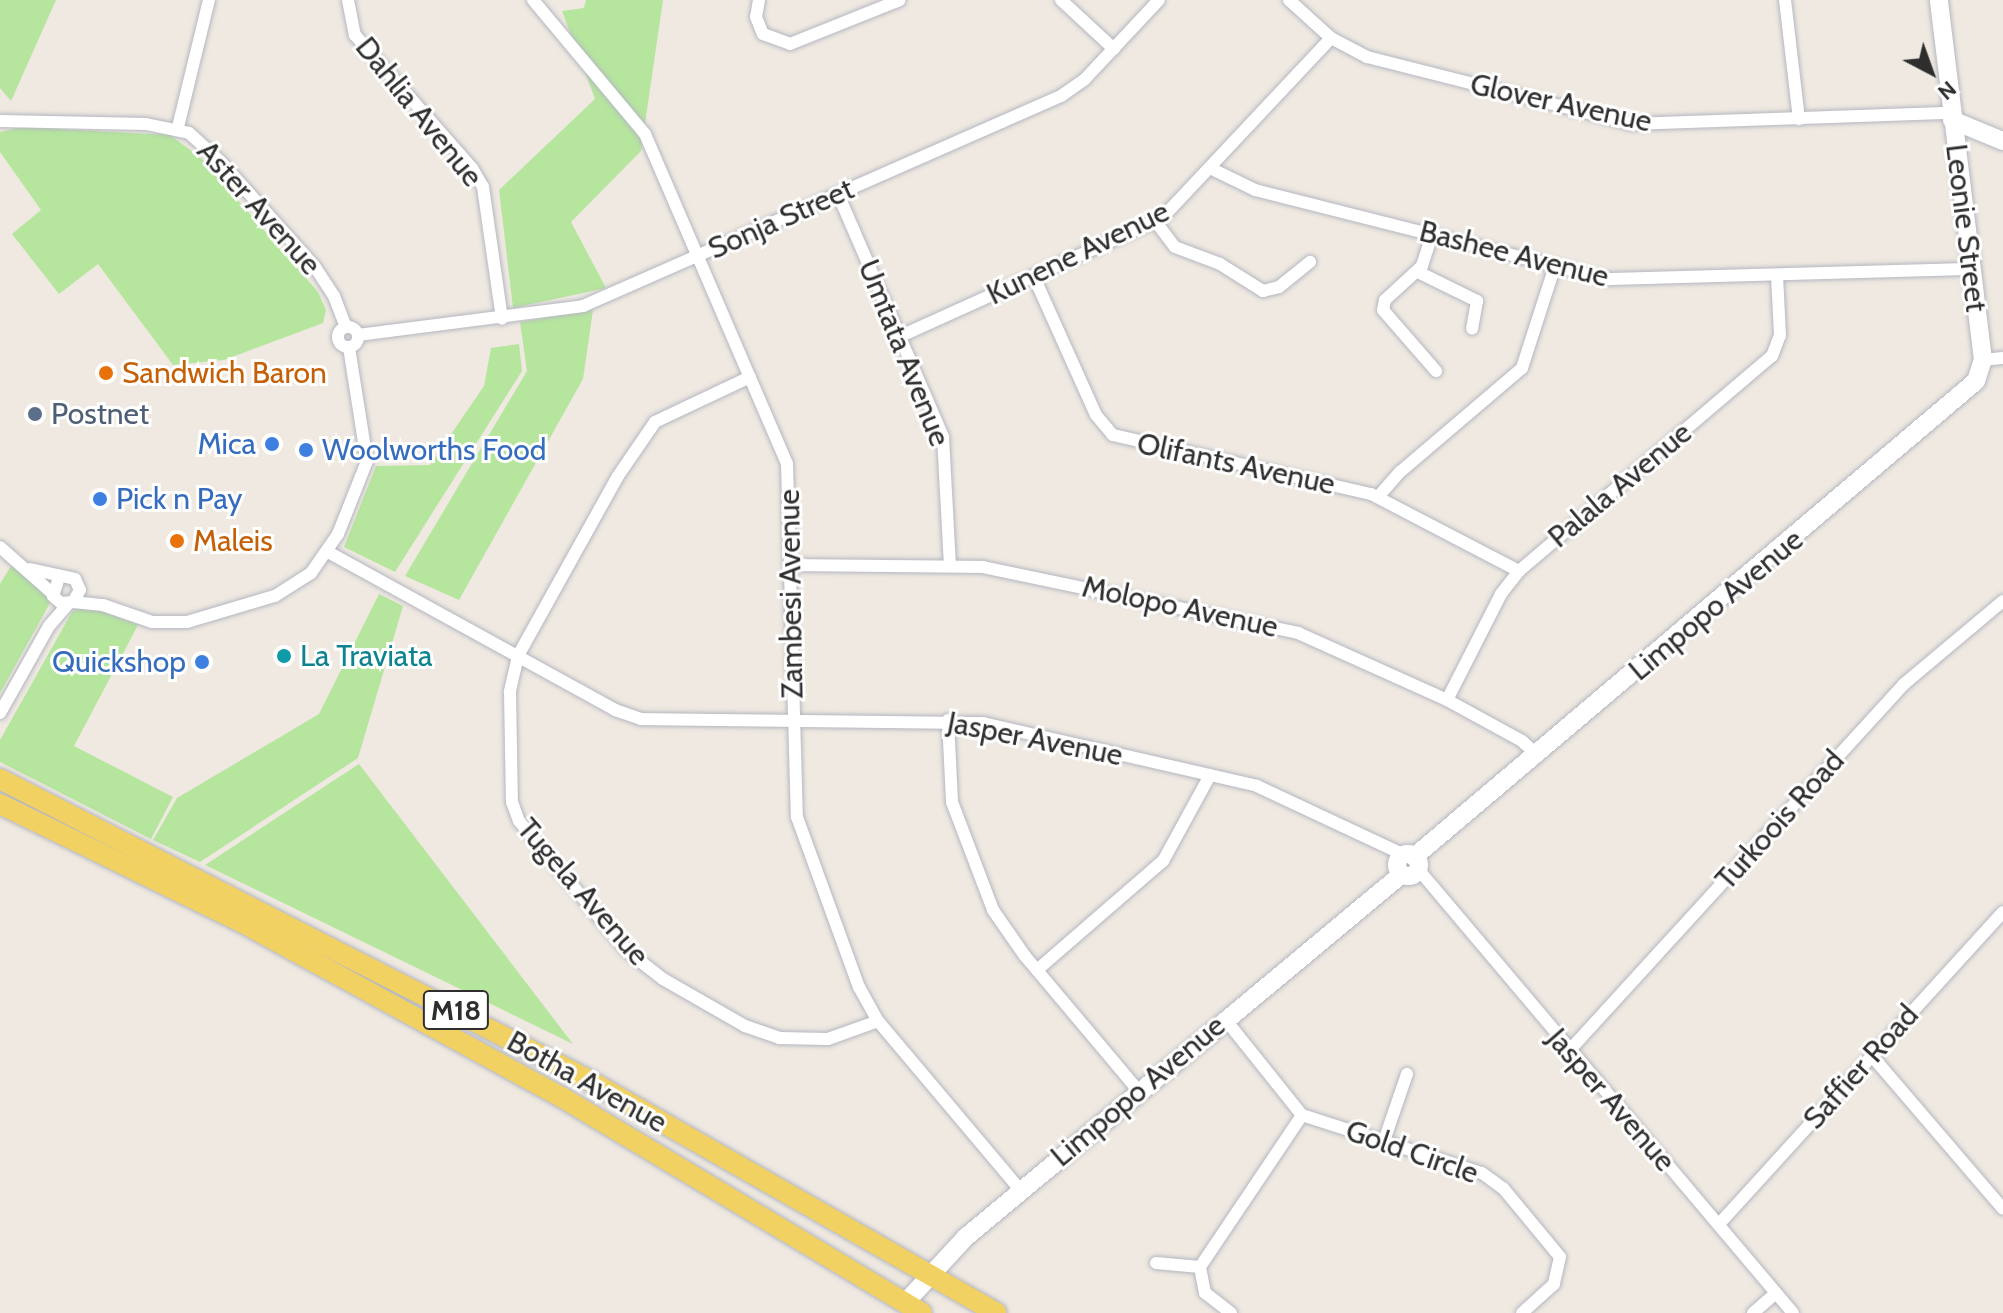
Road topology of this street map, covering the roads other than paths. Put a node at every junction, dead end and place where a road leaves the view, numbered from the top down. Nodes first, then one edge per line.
1 (209, 0) edge
2 (348, 0) edge
3 (533, 0) edge
4 (900, 0) edge
5 (1061, 0) edge
6 (1159, 0) edge
7 (1289, 0) edge
8 (1785, 0) edge
9 (1939, 0) edge
10 (758, 4) edge
11 (1331, 38) junction
12 (1114, 49) junction
13 (1951, 116) junction
14 (1799, 119) junction
15 (0, 121) edge
16 (178, 127) junction
17 (1985, 133) junction
18 (2003, 141) edge
19 (1957, 158) junction
20 (1212, 169) junction
21 (838, 194) junction
22 (1156, 222) junction
23 (1432, 235) junction
24 (698, 255) junction
25 (1310, 262) dead end
26 (1555, 266) junction
27 (1970, 269) junction
28 (1418, 272) junction
29 (1777, 276) junction
30 (1034, 277) junction
31 (502, 319) junction
32 (1472, 329) dead end
33 (352, 331) junction
34 (903, 335) junction
35 (2003, 358) edge
36 (1983, 360) junction
37 (1436, 371) dead end
38 (750, 377) junction
39 (1378, 497) junction
40 (0, 547) edge
41 (328, 552) junction
42 (793, 565) junction
43 (950, 565) junction
44 (30, 569) junction
45 (1519, 571) junction
46 (59, 577) junction
47 (79, 586) junction
48 (53, 596) junction
49 (2003, 601) edge
50 (71, 602) junction
51 (103, 605) junction
52 (49, 626) junction
53 (518, 656) junction
54 (1447, 700) junction
55 (0, 713) edge
56 (948, 720) junction
57 (792, 721) junction
58 (1538, 756) junction
59 (1210, 775) junction
60 (0, 779) edge
61 (0, 804) edge
62 (1408, 865) junction
63 (2003, 912) edge
64 (1037, 970) junction
65 (1225, 1019) junction
66 (878, 1021) junction
67 (1568, 1052) junction
68 (1872, 1056) junction
69 (1407, 1074) dead end
70 (1138, 1090) junction
71 (1302, 1115) junction
72 (1384, 1141) junction
73 (1021, 1191) junction
74 (2003, 1209) edge
75 (1720, 1223) junction
76 (1156, 1263) dead end
77 (1200, 1267) junction
78 (928, 1274) junction
79 (1776, 1293) junction
80 (914, 1308) edge
81 (996, 1313) edge
82 (1231, 1313) edge
83 (1522, 1313) edge
84 (1753, 1313) edge
85 (1793, 1313) edge

1 - 16 street
2 - 31 street, Dahlia Avenue
3 - 24 street, Zambesi Avenue
4 - 10 street
5 - 12 street
6 - 12 street, Sonja Street
7 - 11 street, Glover Avenue
8 - 14 street
9 - 13 street, Leonie Street
11 - 14 street, Glover Avenue
11 - 20 street, Kunene Avenue
12 - 21 street, Sonja Street
13 - 14 street, Glover Avenue
13 - 17 street
13 - 19 street, Leonie Street
15 - 16 street, Aster Avenue
16 - 33 street, Aster Avenue
17 - 18 street
17 - 19 street
19 - 27 street, Leonie Street
20 - 22 street, Kunene Avenue
20 - 23 street, Bashee Avenue
21 - 24 street, Sonja Street
21 - 34 street, Umtata Avenue
22 - 25 street
22 - 30 street, Kunene Avenue
23 - 26 street, Bashee Avenue
23 - 28 street
24 - 31 street, Sonja Street
24 - 38 street, Zambesi Avenue
26 - 29 street, Bashee Avenue
26 - 39 street
27 - 29 street, Bashee Avenue
27 - 36 street, Leonie Street
28 - 32 street
28 - 37 street
29 - 45 street, Palala Avenue
30 - 34 street, Kunene Avenue
30 - 39 street, Olifants Avenue
31 - 33 street, Sonja Street
33 - 41 street, Aster Avenue
34 - 43 street, Umtata Avenue
35 - 36 street
36 - 58 street, Limpopo Avenue
38 - 42 street, Zambesi Avenue
38 - 53 street, Tugela Avenue
39 - 45 street, Olifants Avenue
40 - 44 street
41 - 51 street
41 - 53 street, Jasper Avenue
42 - 43 street, Molopo Avenue
42 - 57 street, Zambesi Avenue
43 - 54 street, Molopo Avenue
44 - 46 street
44 - 48 street
45 - 54 street, Palala Avenue
46 - 47 street
46 - 48 street
47 - 50 street
47 - 51 street
48 - 50 street
48 - 52 street
49 - 67 street, Turkoois Road
50 - 51 street
50 - 52 street
52 - 55 street
53 - 57 street, Jasper Avenue
53 - 66 street, Tugela Avenue
54 - 58 street, Molopo Avenue
56 - 57 street, Jasper Avenue
56 - 59 street, Jasper Avenue
56 - 64 street
57 - 66 street, Zambesi Avenue
58 - 62 street, Limpopo Avenue
59 - 62 street, Jasper Avenue
59 - 64 street
60 - 78 main road, Botha Avenue / M18
61 - 80 main road, Botha Avenue / M18
62 - 65 street, Limpopo Avenue
62 - 67 street, Jasper Avenue
63 - 68 street, Saffier Road
64 - 70 street
65 - 70 street, Limpopo Avenue
65 - 71 street
66 - 73 street, Zambesi Avenue
67 - 75 street, Jasper Avenue
68 - 74 street
68 - 75 street, Saffier Road
69 - 72 street
70 - 73 street, Limpopo Avenue
71 - 72 street, Gold Circle
71 - 77 street
72 - 83 street, Gold Circle
73 - 78 street, Limpopo Avenue
75 - 79 street, Jasper Avenue
76 - 77 street
77 - 82 street
78 - 80 street, Limpopo Avenue
78 - 81 main road, Botha Avenue / M18
79 - 84 street
79 - 85 street, Jasper Avenue

